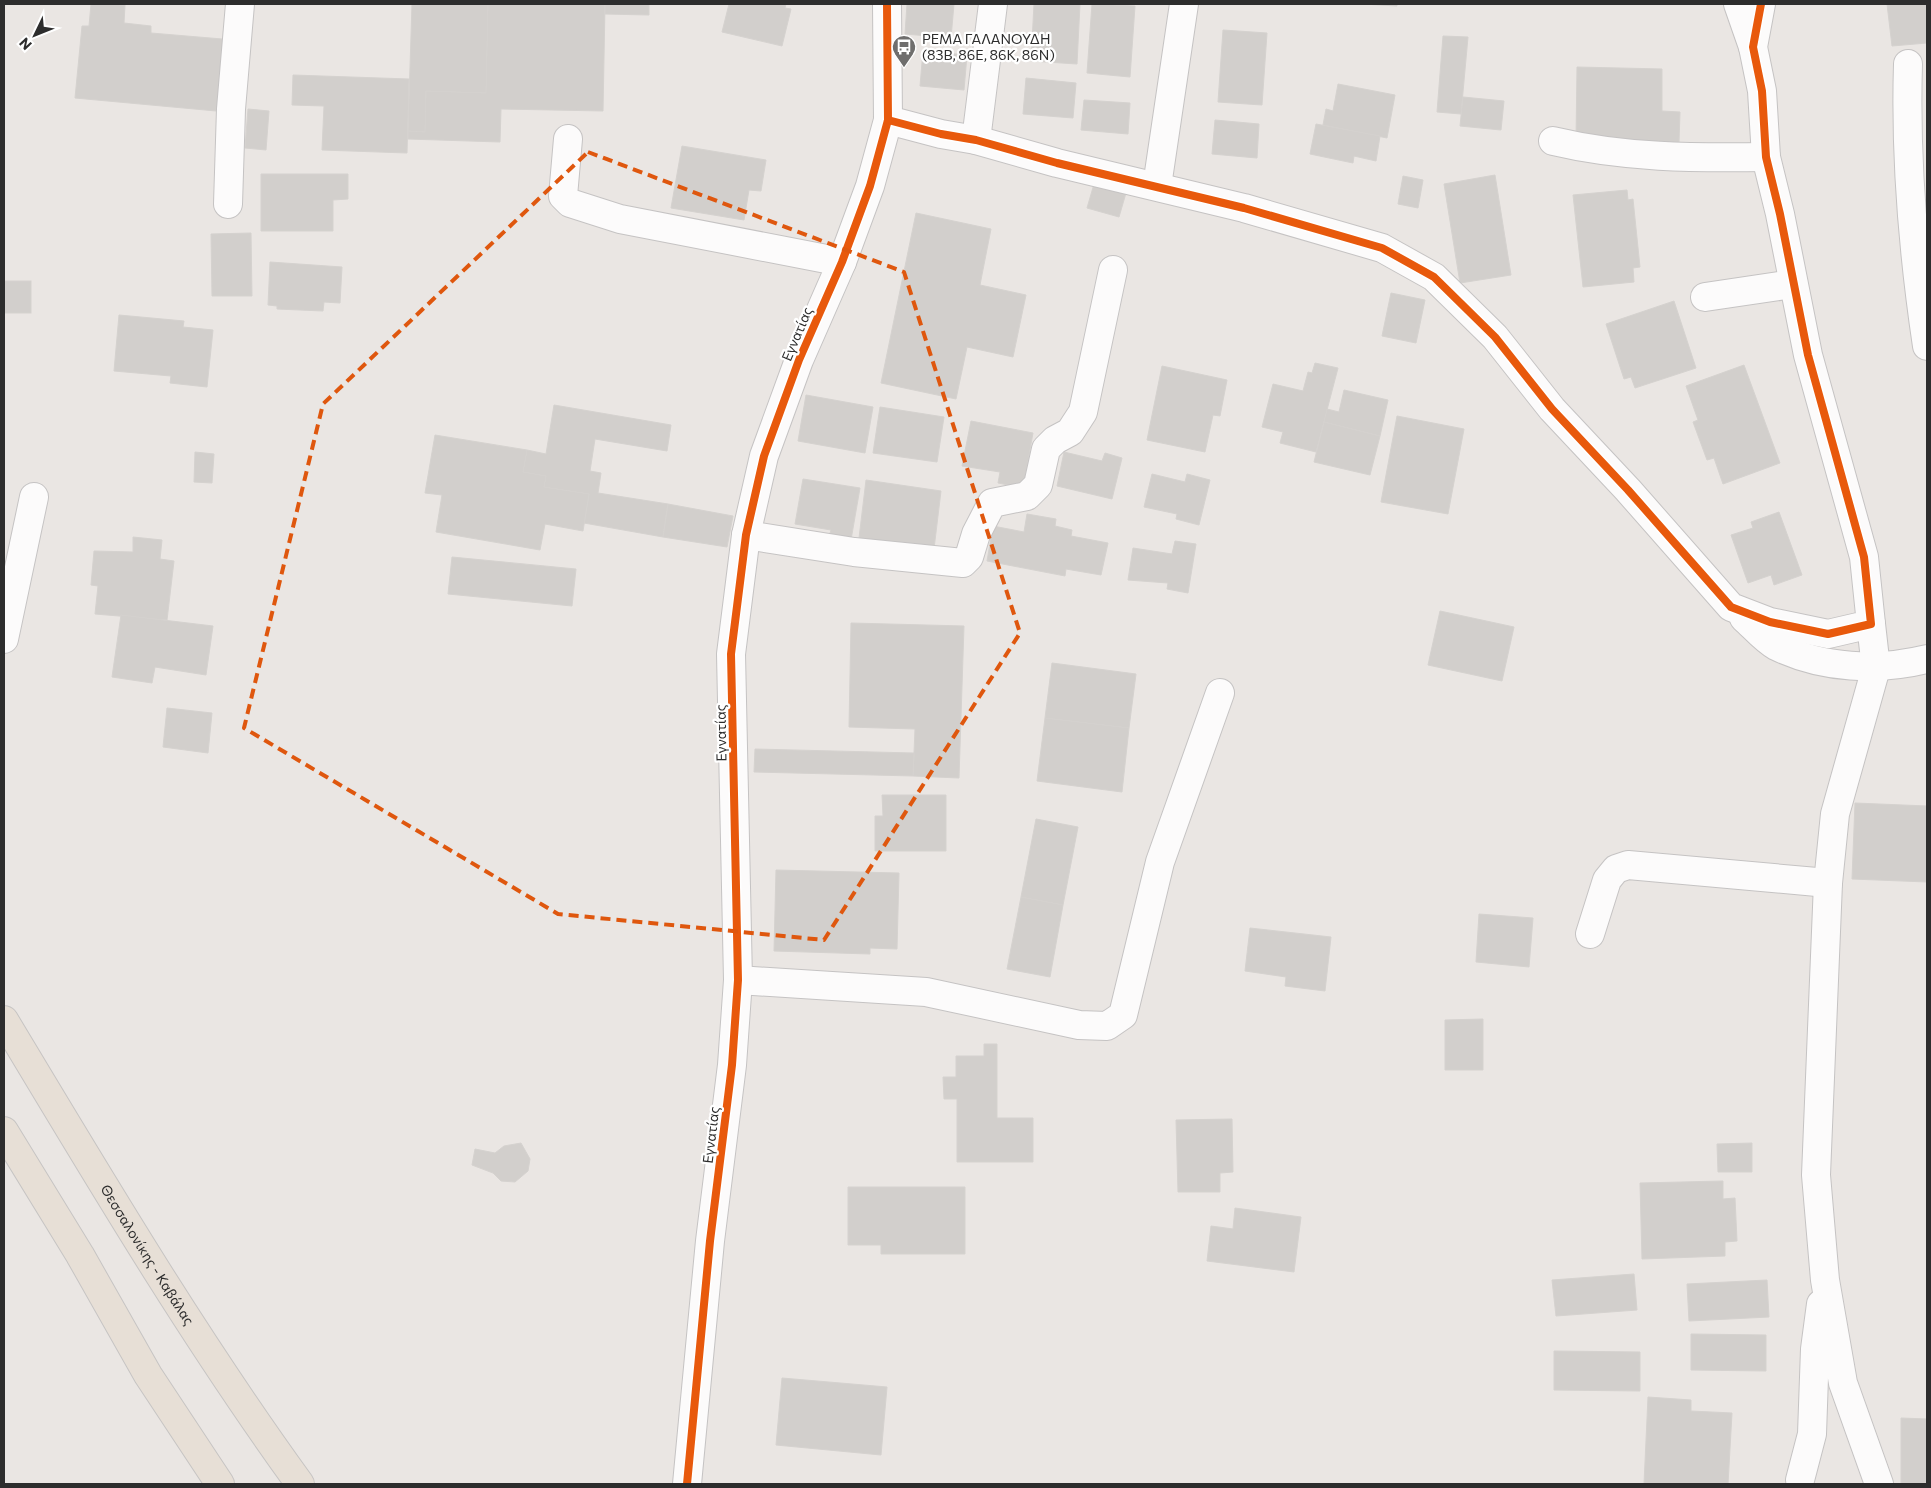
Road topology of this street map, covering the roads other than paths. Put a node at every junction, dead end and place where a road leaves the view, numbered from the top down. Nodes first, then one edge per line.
1 (240, 4) edge
2 (887, 4) edge
3 (993, 4) edge
4 (1184, 4) edge
5 (1738, 4) edge
6 (1762, 4) edge
7 (1753, 47) junction
8 (1908, 64) dead end
9 (888, 120) junction
10 (568, 139) dead end
11 (976, 140) junction
12 (1553, 141) dead end
13 (1766, 157) junction
14 (1157, 186) junction
15 (228, 204) dead end
16 (842, 262) junction
17 (1113, 270) dead end
18 (1793, 284) junction
19 (1705, 297) dead end
20 (1927, 346) edge
21 (34, 497) dead end
22 (746, 535) junction
23 (1731, 607) junction
24 (1872, 624) junction
25 (4, 639) edge
26 (1927, 659) edge
27 (1876, 668) junction
28 (1220, 692) dead end
29 (1828, 883) junction
30 (1590, 934) dead end
31 (738, 980) junction
32 (4, 1020) edge
33 (4, 1131) edge
34 (1825, 1280) junction
35 (1800, 1480) dead end
36 (220, 1484) edge
37 (300, 1484) edge
38 (687, 1484) edge
39 (1879, 1484) edge

1 - 15 street
2 - 9 street, Εγνατίας
3 - 11 street
4 - 14 street
5 - 7 street
6 - 7 street
7 - 13 street
8 - 20 street
9 - 11 street
9 - 16 street, Εγνατίας
10 - 16 street
11 - 14 street
12 - 13 street
13 - 18 street
14 - 23 street
16 - 22 street, Εγνατίας
17 - 22 street
18 - 19 street
18 - 24 street
21 - 25 street
22 - 31 street, Εγνατίας
23 - 24 street
23 - 27 street
24 - 27 street
26 - 27 street
27 - 29 street
28 - 31 street
29 - 30 street
29 - 34 street
31 - 38 street, Εγνατίας
32 - 37 main road, Θεσσαλονίκης - Καβάλας
33 - 36 main road
34 - 35 street
34 - 39 street

